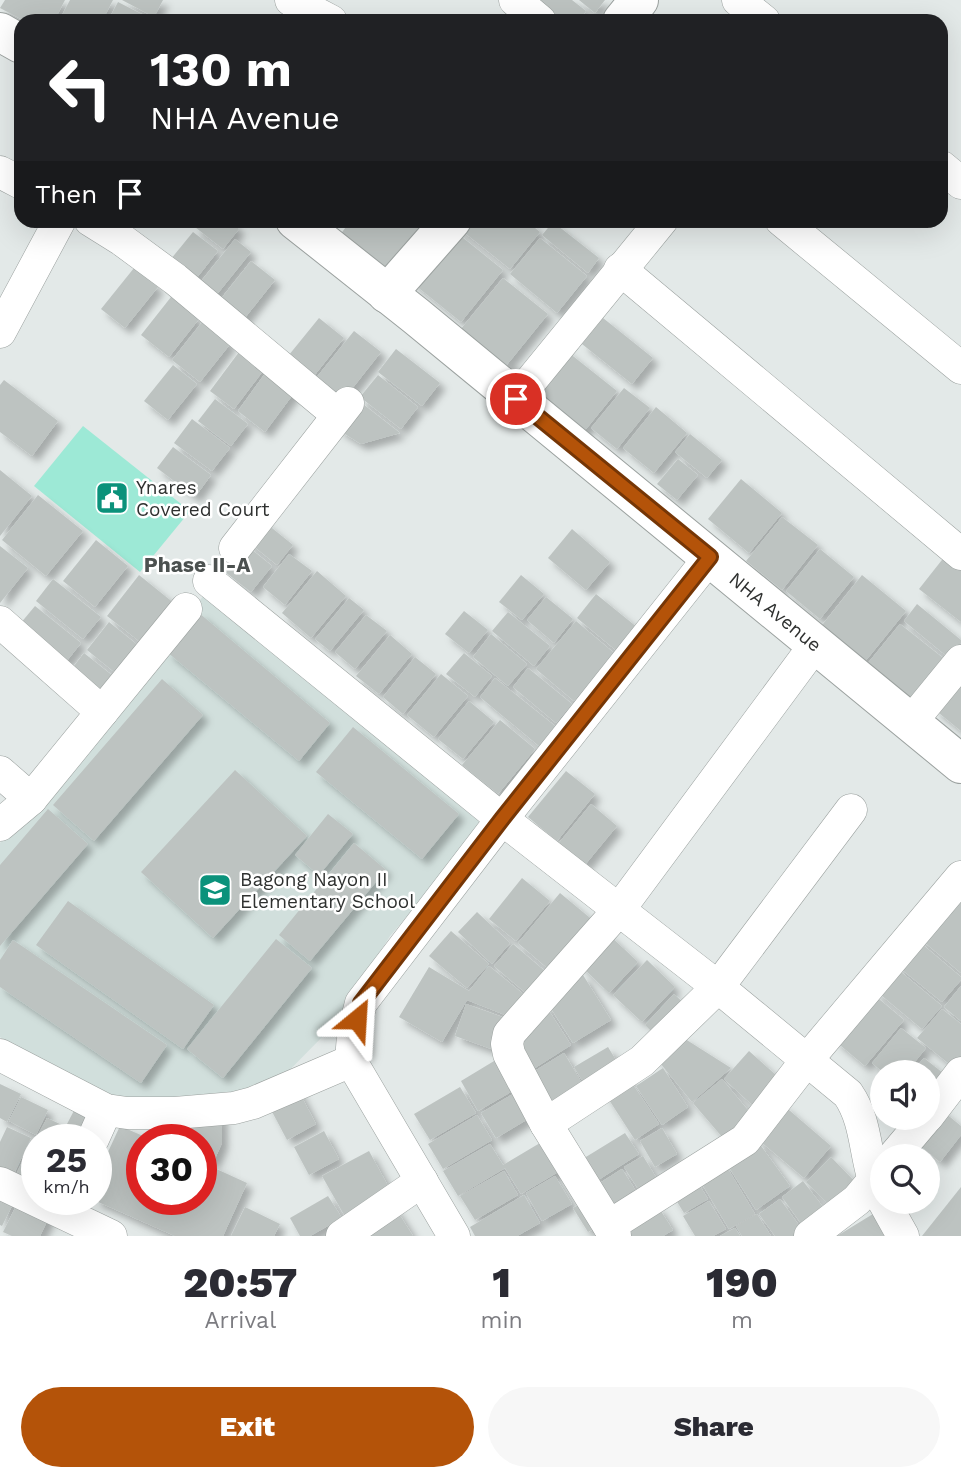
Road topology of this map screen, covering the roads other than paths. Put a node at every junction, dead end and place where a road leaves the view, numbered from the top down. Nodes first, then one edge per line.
1 (291, 0) edge
2 (515, 0) edge
3 (639, 0) edge
4 (738, 0) edge
5 (318, 14) edge
6 (532, 14) edge
7 (628, 14) edge
8 (755, 14) edge
9 (55, 228) edge
10 (103, 228) edge
11 (305, 228) edge
12 (445, 228) edge
13 (655, 228) edge
14 (791, 228) edge
15 (620, 270) junction
16 (387, 294) junction
17 (3, 320) edge
18 (961, 368) edge
19 (516, 399) junction
20 (235, 548) dead end
21 (961, 554) edge
22 (710, 557) junction
23 (209, 581) dead end
24 (186, 609) dead end
25 (0, 622) edge
26 (815, 645) junction
27 (961, 661) edge
28 (102, 712) junction
29 (911, 722) junction
30 (961, 764) edge
31 (0, 772) edge
32 (32, 799) junction
33 (851, 810) dead end
34 (502, 819) junction
35 (0, 825) edge
36 (961, 877) edge
37 (618, 911) junction
38 (718, 987) junction
39 (0, 1055) edge
40 (351, 1060) junction
41 (806, 1061) junction
42 (959, 1079) edge
43 (940, 1102) edge
44 (106, 1110) junction
45 (100, 1124) edge
46 (545, 1124) junction
47 (916, 1130) edge
48 (904, 1144) edge
49 (870, 1151) edge
50 (422, 1181) junction
51 (0, 1183) edge
52 (870, 1193) edge
53 (892, 1214) edge
54 (61, 1216) edge
55 (612, 1231) edge
56 (111, 1236) edge
57 (342, 1236) edge
58 (454, 1236) edge
59 (810, 1236) edge
60 (903, 1236) edge

1 - 5 street
2 - 6 street
3 - 7 street
4 - 8 street
9 - 17 street
10 - 20 street
11 - 16 street, NHA Avenue
12 - 16 street
13 - 15 street
14 - 18 street
15 - 19 street
15 - 21 street
16 - 19 street, NHA Avenue
19 - 22 street, NHA Avenue
22 - 26 street, NHA Avenue
22 - 34 street
23 - 34 street
24 - 28 street
25 - 28 street
26 - 29 street, NHA Avenue
26 - 37 street
27 - 29 street
28 - 32 street
29 - 30 street, NHA Avenue
31 - 32 street
32 - 35 street
33 - 38 street
34 - 37 street
34 - 40 street
36 - 41 street
37 - 38 street
37 - 46 street
38 - 41 street
38 - 46 street
39 - 44 street
40 - 44 street
40 - 50 street
41 - 49 street
41 - 55 street
42 - 43 street
44 - 45 street
46 - 55 street
47 - 48 street
50 - 57 street
50 - 58 street
51 - 54 street
52 - 59 street
53 - 60 street
54 - 56 street

